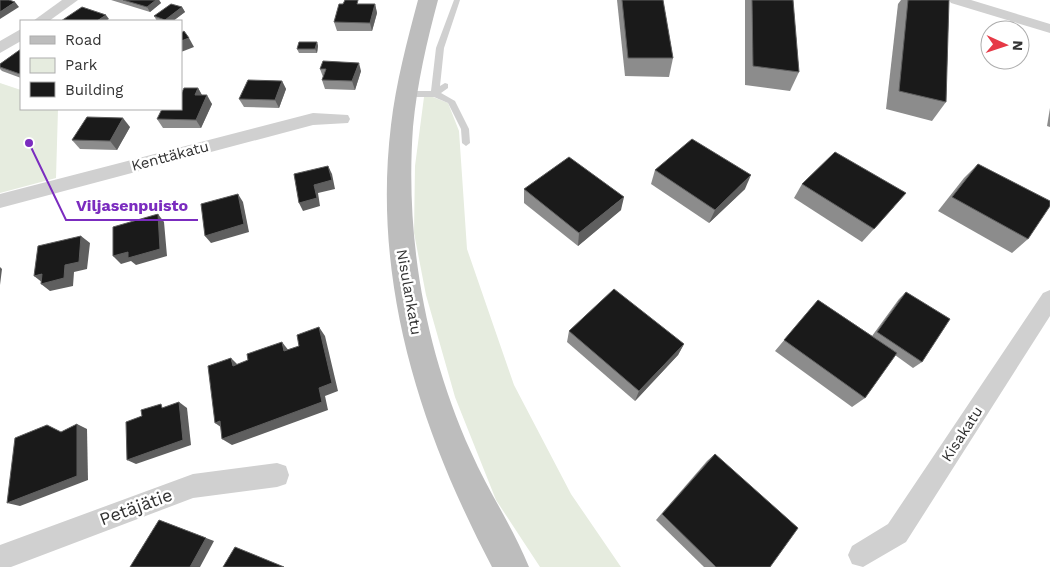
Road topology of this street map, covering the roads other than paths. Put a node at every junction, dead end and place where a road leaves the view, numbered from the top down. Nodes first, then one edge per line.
1 (71, 0) edge
2 (428, 0) edge
3 (457, 0) edge
4 (956, 0) edge
5 (41, 20) edge
6 (1050, 29) edge
7 (20, 35) edge
8 (0, 48) edge
9 (445, 86) dead end
10 (407, 94) junction
11 (435, 94) junction
12 (342, 120) dead end
13 (466, 144) dead end
14 (0, 201) edge
15 (1050, 299) edge
16 (277, 475) dead end
17 (861, 555) dead end
18 (0, 558) edge
19 (510, 567) edge

1 - 5 street
2 - 10 main road, Nisulankatu
3 - 11 lane
4 - 6 street
7 - 8 street
9 - 11 lane
10 - 11 lane
10 - 19 main road, Nisulankatu
11 - 13 lane
12 - 14 street, Kenttäkatu
15 - 17 street, Kisakatu
16 - 18 street, Petäjätie

